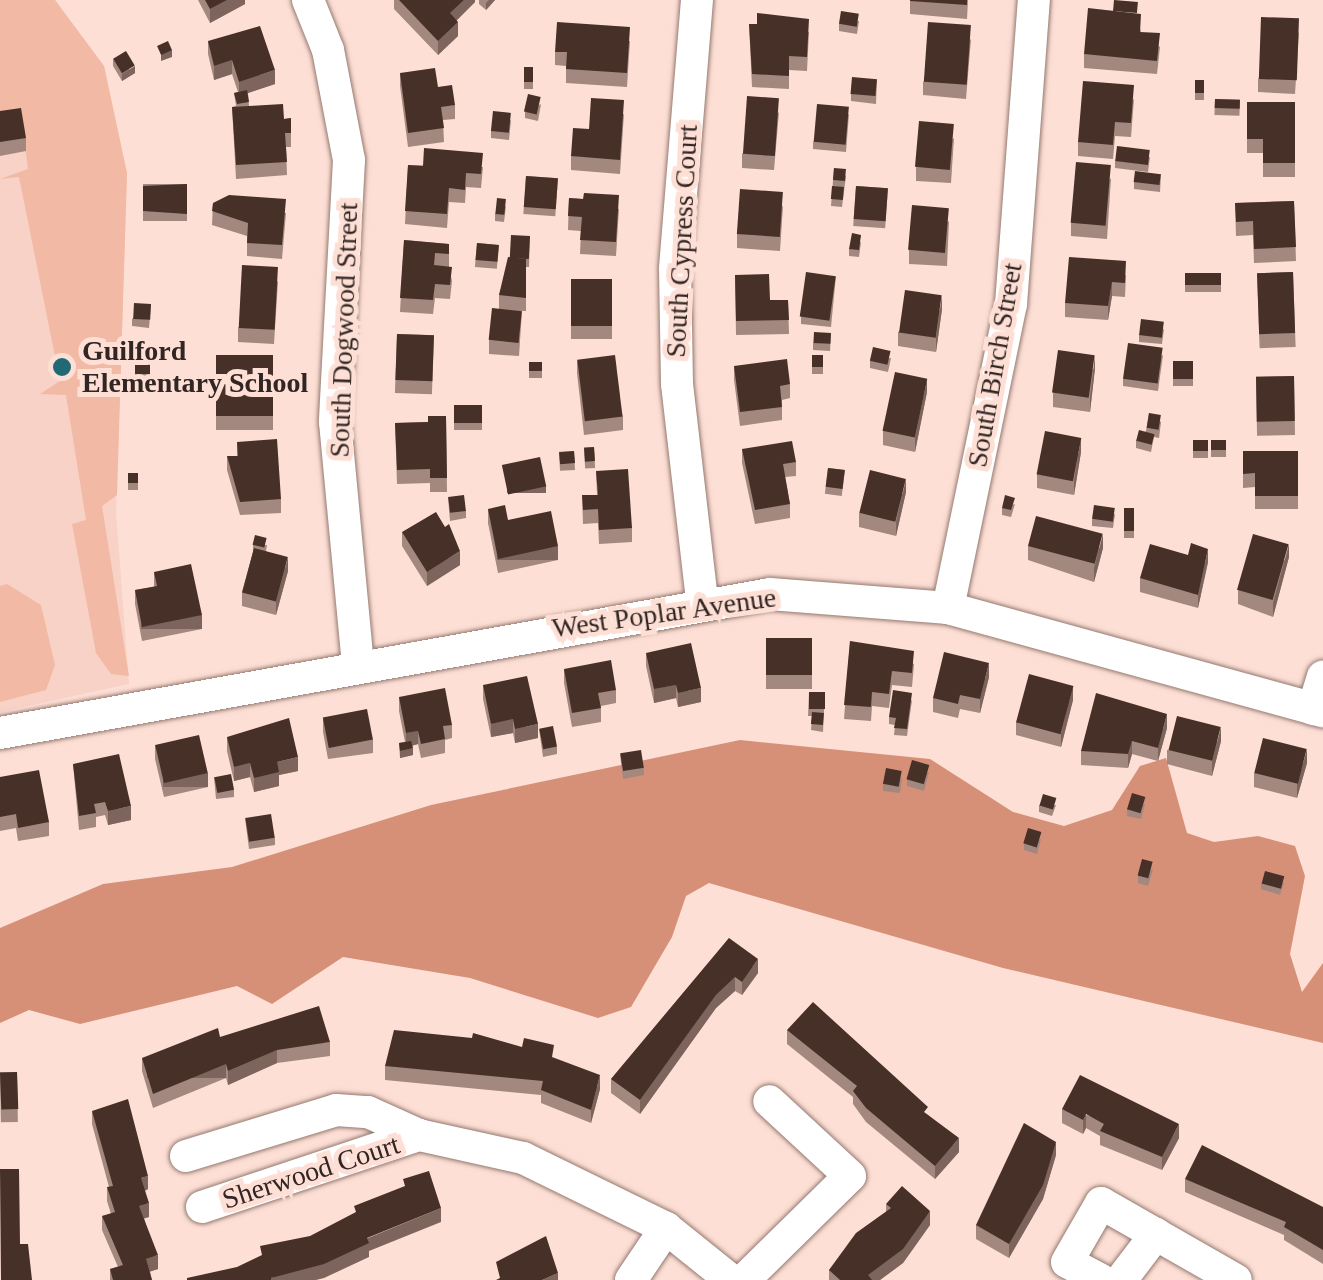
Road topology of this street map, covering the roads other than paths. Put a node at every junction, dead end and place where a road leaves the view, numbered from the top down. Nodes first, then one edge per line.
1 (308, 0) edge
2 (697, 0) edge
3 (1034, 0) edge
4 (702, 601) junction
5 (948, 608) junction
6 (358, 665) junction
7 (1323, 677) edge
8 (1318, 710) edge
9 (0, 733) edge
10 (770, 1101) dead end
11 (419, 1135) junction
12 (186, 1156) dead end
13 (202, 1207) dead end
14 (666, 1228) junction
15 (1156, 1234) junction
16 (631, 1280) edge
17 (731, 1280) edge
18 (744, 1280) edge
19 (1102, 1280) edge
20 (1120, 1280) edge
21 (1236, 1280) edge

1 - 6 street, South Dogwood Street
2 - 4 street, South Cypress Court
3 - 5 street, South Birch Street
4 - 5 street, West Poplar Avenue
4 - 6 street, West Poplar Avenue
5 - 8 street, West Poplar Avenue
6 - 9 street, West Poplar Avenue
7 - 8 street
10 - 18 street
11 - 12 street, Sherwood Court
11 - 13 street, Sherwood Court
11 - 14 street, Sherwood Court
14 - 16 street
14 - 17 street, Sherwood Court
15 - 19 street
15 - 20 street
15 - 21 street

